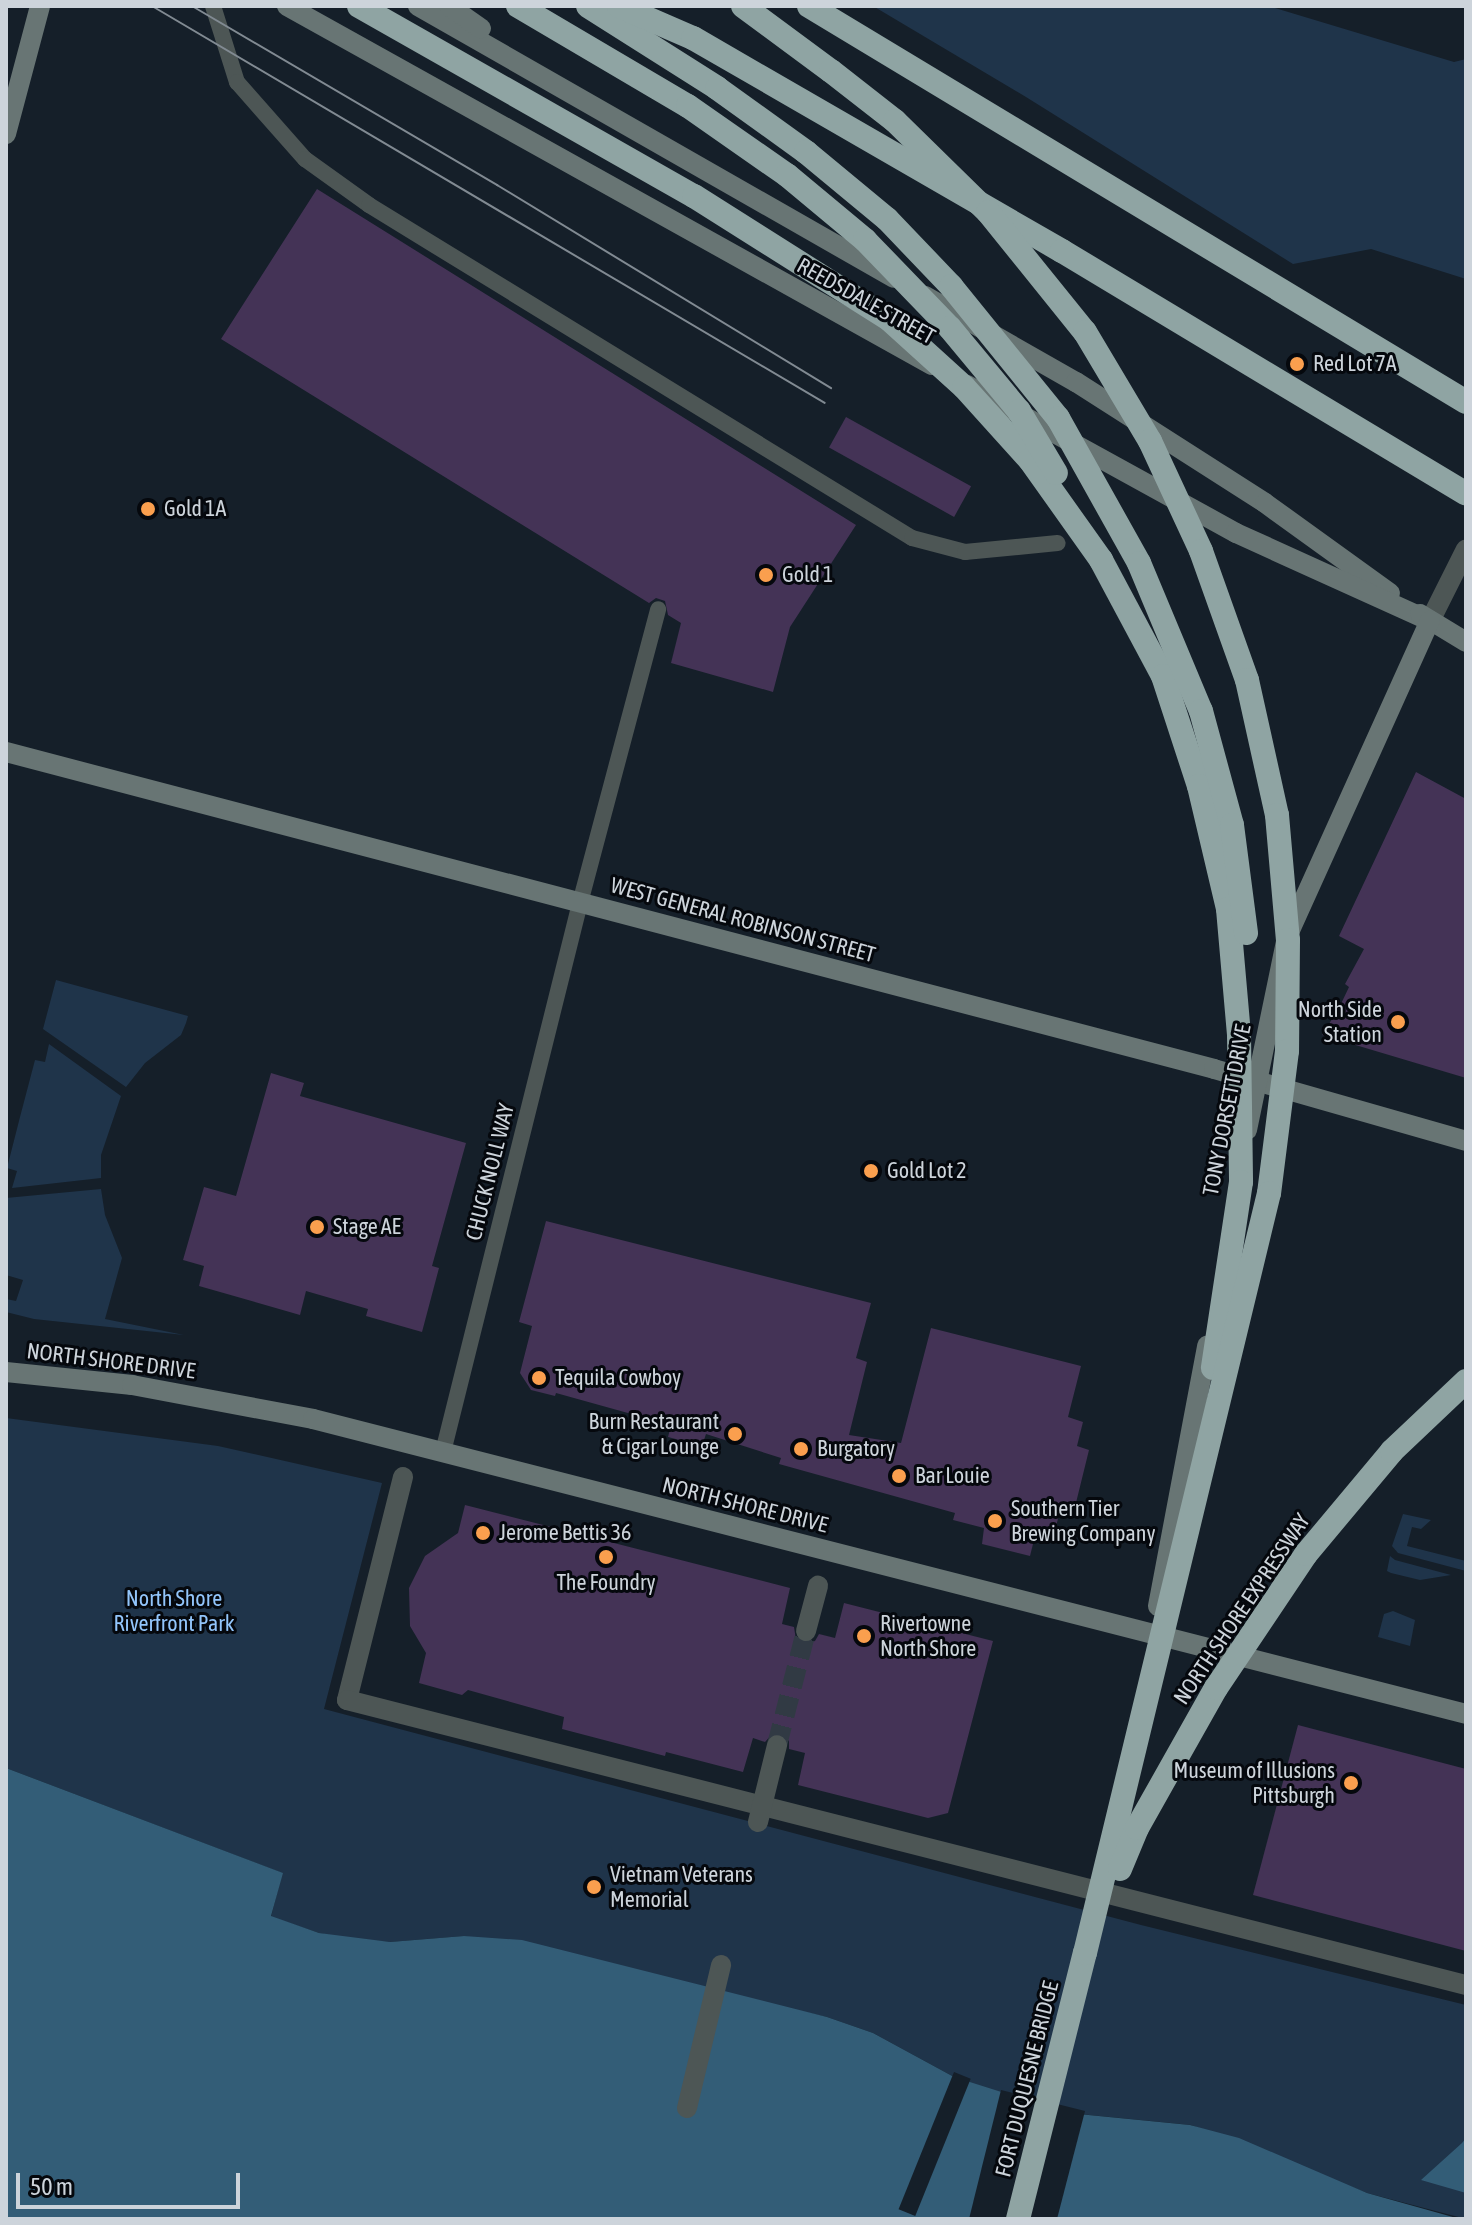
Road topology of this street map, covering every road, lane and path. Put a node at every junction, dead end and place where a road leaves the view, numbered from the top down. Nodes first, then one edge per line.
1 (40, 6) edge
2 (213, 6) edge
3 (287, 6) edge
4 (359, 6) edge
5 (418, 6) edge
6 (449, 6) edge
7 (518, 6) edge
8 (588, 6) edge
9 (619, 6) edge
10 (743, 6) edge
11 (809, 6) edge
12 (586, 101) junction
13 (6, 134) edge
14 (1466, 402) edge
15 (1466, 494) edge
16 (1058, 543) dead end
17 (1466, 549) edge
18 (658, 609) dead end
19 (1430, 621) junction
20 (1466, 642) edge
21 (6, 752) edge
22 (580, 903) junction
23 (1256, 1081) junction
24 (1466, 1141) edge
25 (1248, 1168) junction
26 (6, 1372) edge
27 (1466, 1381) edge
28 (443, 1452) junction
29 (403, 1477) dead end
30 (1195, 1493) junction
31 (818, 1586) dead end
32 (806, 1631) tunnel mouth
33 (1152, 1634) junction
34 (1466, 1714) edge
35 (777, 1745) tunnel mouth
36 (760, 1814) junction
37 (1085, 1953) junction
38 (721, 1965) dead end
39 (1466, 1985) edge
40 (687, 2108) dead end
41 (1018, 2219) edge

1 - 13 main road
2 - 16 lane
3 - 19 main road, REEDSDALE STREET
4 - 30 highway, bridge
5 - 12 main road, REEDSDALE STREET
6 - 12 main road
7 - 25 highway, bridge
8 - 25 highway, bridge
9 - 15 highway
10 - 30 highway, bridge
11 - 14 highway
12 - 19 main road, REEDSDALE STREET
17 - 19 street
18 - 22 lane, CHUCK NOLL WAY
19 - 20 main road, REEDSDALE STREET
19 - 23 main road, TONY DORSETT DRIVE
21 - 22 main road, WEST GENERAL ROBINSON STREET
22 - 23 main road, WEST GENERAL ROBINSON STREET
22 - 28 lane, CHUCK NOLL WAY
23 - 24 main road, WEST GENERAL ROBINSON STREET
23 - 33 main road, TONY DORSETT DRIVE
25 - 37 highway, bridge
26 - 28 main road, NORTH SHORE DRIVE
27 - 37 highway, NORTH SHORE EXPRESSWAY, bridge
28 - 33 main road, NORTH SHORE DRIVE
29 - 36 street
30 - 37 highway, bridge
31 - 32 street
33 - 34 main road, NORTH SHORE DRIVE
35 - 36 street
36 - 39 street
37 - 41 highway, FORT DUQUESNE BRIDGE
38 - 40 street

